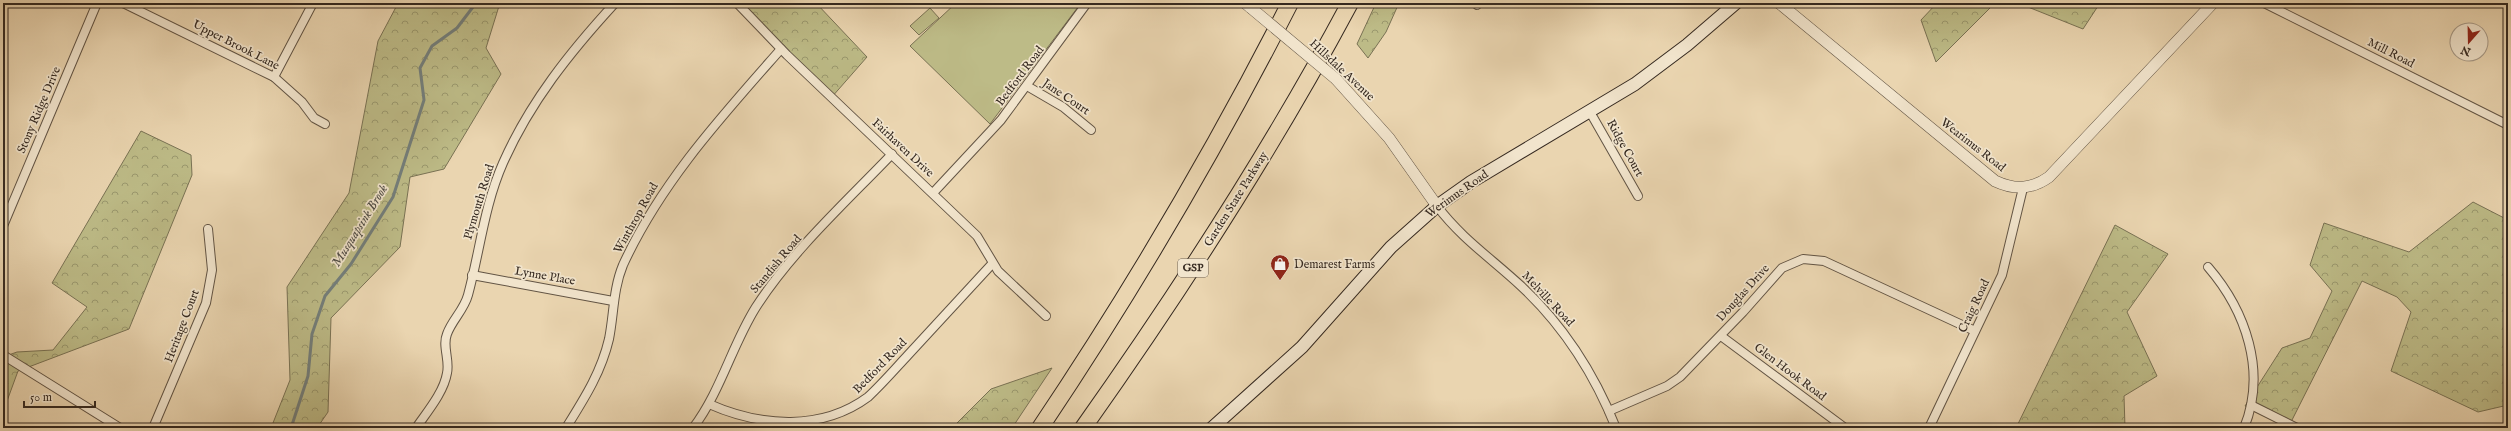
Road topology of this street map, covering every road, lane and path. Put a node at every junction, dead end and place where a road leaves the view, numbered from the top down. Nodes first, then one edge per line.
1 (97, 3) edge
2 (123, 3) edge
3 (313, 3) edge
4 (615, 3) edge
5 (737, 3) edge
6 (1087, 3) edge
7 (1290, 3) edge
8 (1350, 3) edge
9 (1736, 3) edge
10 (1779, 3) edge
11 (2213, 3) edge
12 (2264, 3) edge
13 (1248, 5) edge
14 (781, 48) junction
15 (274, 77) junction
16 (1027, 86) junction
17 (1590, 112) junction
18 (325, 124) dead end
19 (2508, 125) edge
20 (1091, 130) dead end
21 (892, 154) junction
22 (2023, 188) junction
23 (933, 193) junction
24 (1638, 196) dead end
25 (1437, 206) junction
26 (3, 226) edge
27 (208, 229) dead end
28 (992, 264) junction
29 (2208, 267) dead end
30 (472, 275) junction
31 (613, 301) junction
32 (1046, 316) dead end
33 (1975, 332) junction
34 (1721, 336) junction
35 (3, 356) edge
36 (709, 404) junction
37 (2251, 405) junction
38 (1609, 411) junction
39 (120, 428) edge
40 (153, 428) edge
41 (416, 428) edge
42 (566, 428) edge
43 (693, 428) edge
44 (1040, 428) edge
45 (1083, 428) edge
46 (1212, 428) edge
47 (1616, 428) edge
48 (1845, 428) edge
49 (1929, 428) edge
50 (2244, 428) edge
51 (2297, 428) edge

1 - 26 street, Stony Ridge Drive
2 - 15 street, Upper Brook Lane
3 - 15 street
4 - 30 street, Plymouth Road
5 - 14 street, Fairhaven Drive
6 - 16 street, Bedford Road
7 - 44 highway
8 - 45 highway, Garden State Parkway / GSP
9 - 17 main road, Werimus Road
10 - 22 street, Wearimus Road
11 - 22 street, Wearimus Road
12 - 19 street, Mill Road
13 - 25 street, Hillsdale Avenue, bridge
14 - 21 street, Fairhaven Drive
14 - 31 street, Winthrop Road
15 - 18 street, Upper Brook Lane
16 - 20 street, Jane Court
16 - 23 street, Bedford Road
17 - 24 street, Ridge Court
17 - 25 main road, Werimus Road
21 - 23 street, Fairhaven Drive
21 - 36 street, Standish Road
22 - 33 street, Craig Road
23 - 28 street, Fairhaven Drive
25 - 38 street, Melville Road
25 - 46 main road, Werimus Road
27 - 40 street, Heritage Court
28 - 32 street, Fairhaven Drive
28 - 36 street, Bedford Road
29 - 37 street
30 - 31 street, Lynne Place
30 - 41 street, Plymouth Road
31 - 42 street, Winthrop Road
33 - 34 street, Douglas Drive
33 - 49 street, Craig Road
34 - 38 street, Douglas Drive
34 - 48 street, Glen Hook Road
35 - 39 street
36 - 43 street, Standish Road
37 - 50 street
37 - 51 street
38 - 47 street, Melville Road

